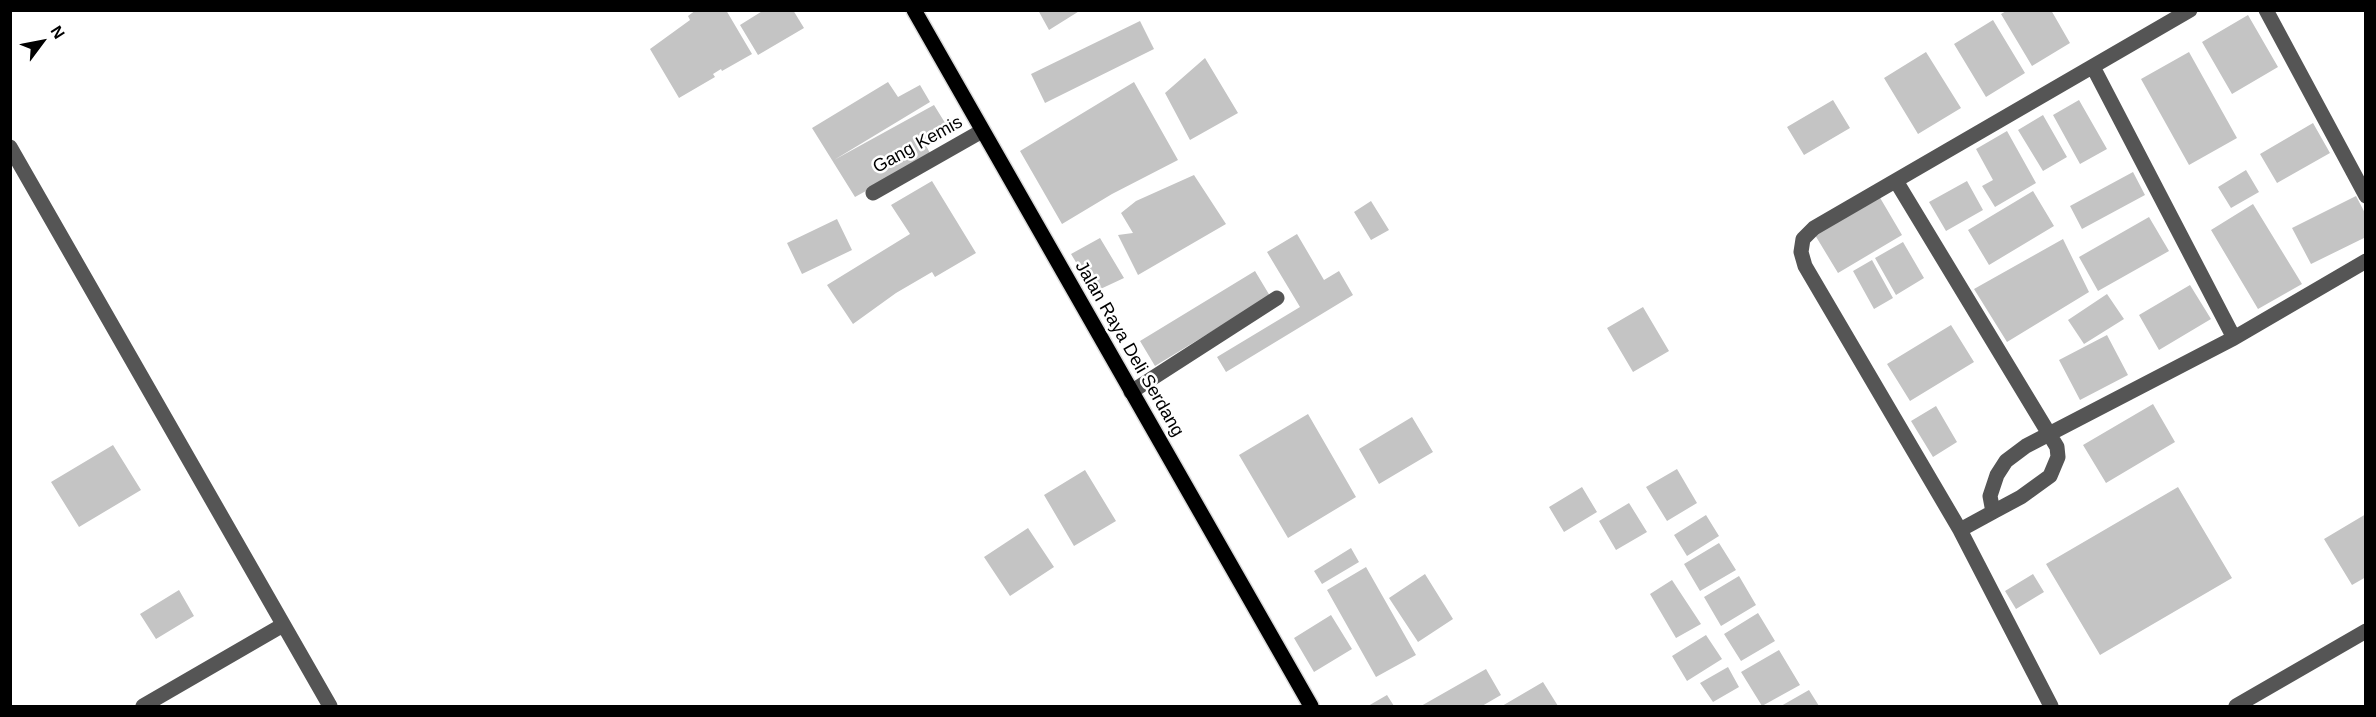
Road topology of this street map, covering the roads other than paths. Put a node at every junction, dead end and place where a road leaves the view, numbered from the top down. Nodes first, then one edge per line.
1 (914, 10) edge
2 (2190, 10) edge
3 (2266, 10) edge
4 (2093, 67) junction
5 (982, 131) junction
6 (10, 147) edge
7 (1896, 181) junction
8 (873, 193) dead end
9 (2366, 196) edge
10 (2366, 261) edge
11 (1277, 298) dead end
12 (2234, 338) junction
13 (1131, 392) junction
14 (2049, 433) junction
15 (1994, 512) junction
16 (1960, 530) junction
17 (283, 625) junction
18 (2366, 631) edge
19 (143, 706) edge
20 (330, 706) edge
21 (1311, 706) edge
22 (2051, 706) edge
23 (2236, 706) edge

1 - 5 main road, Jalan Raya Deli Serdang
2 - 4 street
3 - 9 street
4 - 7 street
4 - 12 street
5 - 8 street, Gang Kemis
5 - 13 main road, Jalan Raya Deli Serdang
6 - 17 street
7 - 14 street
7 - 16 street
10 - 12 street
11 - 13 street
12 - 14 street
13 - 21 main road, Jalan Raya Deli Serdang
14 - 15 street
14 - 15 street
15 - 16 street
16 - 22 street
17 - 19 street
17 - 20 street
18 - 23 street

